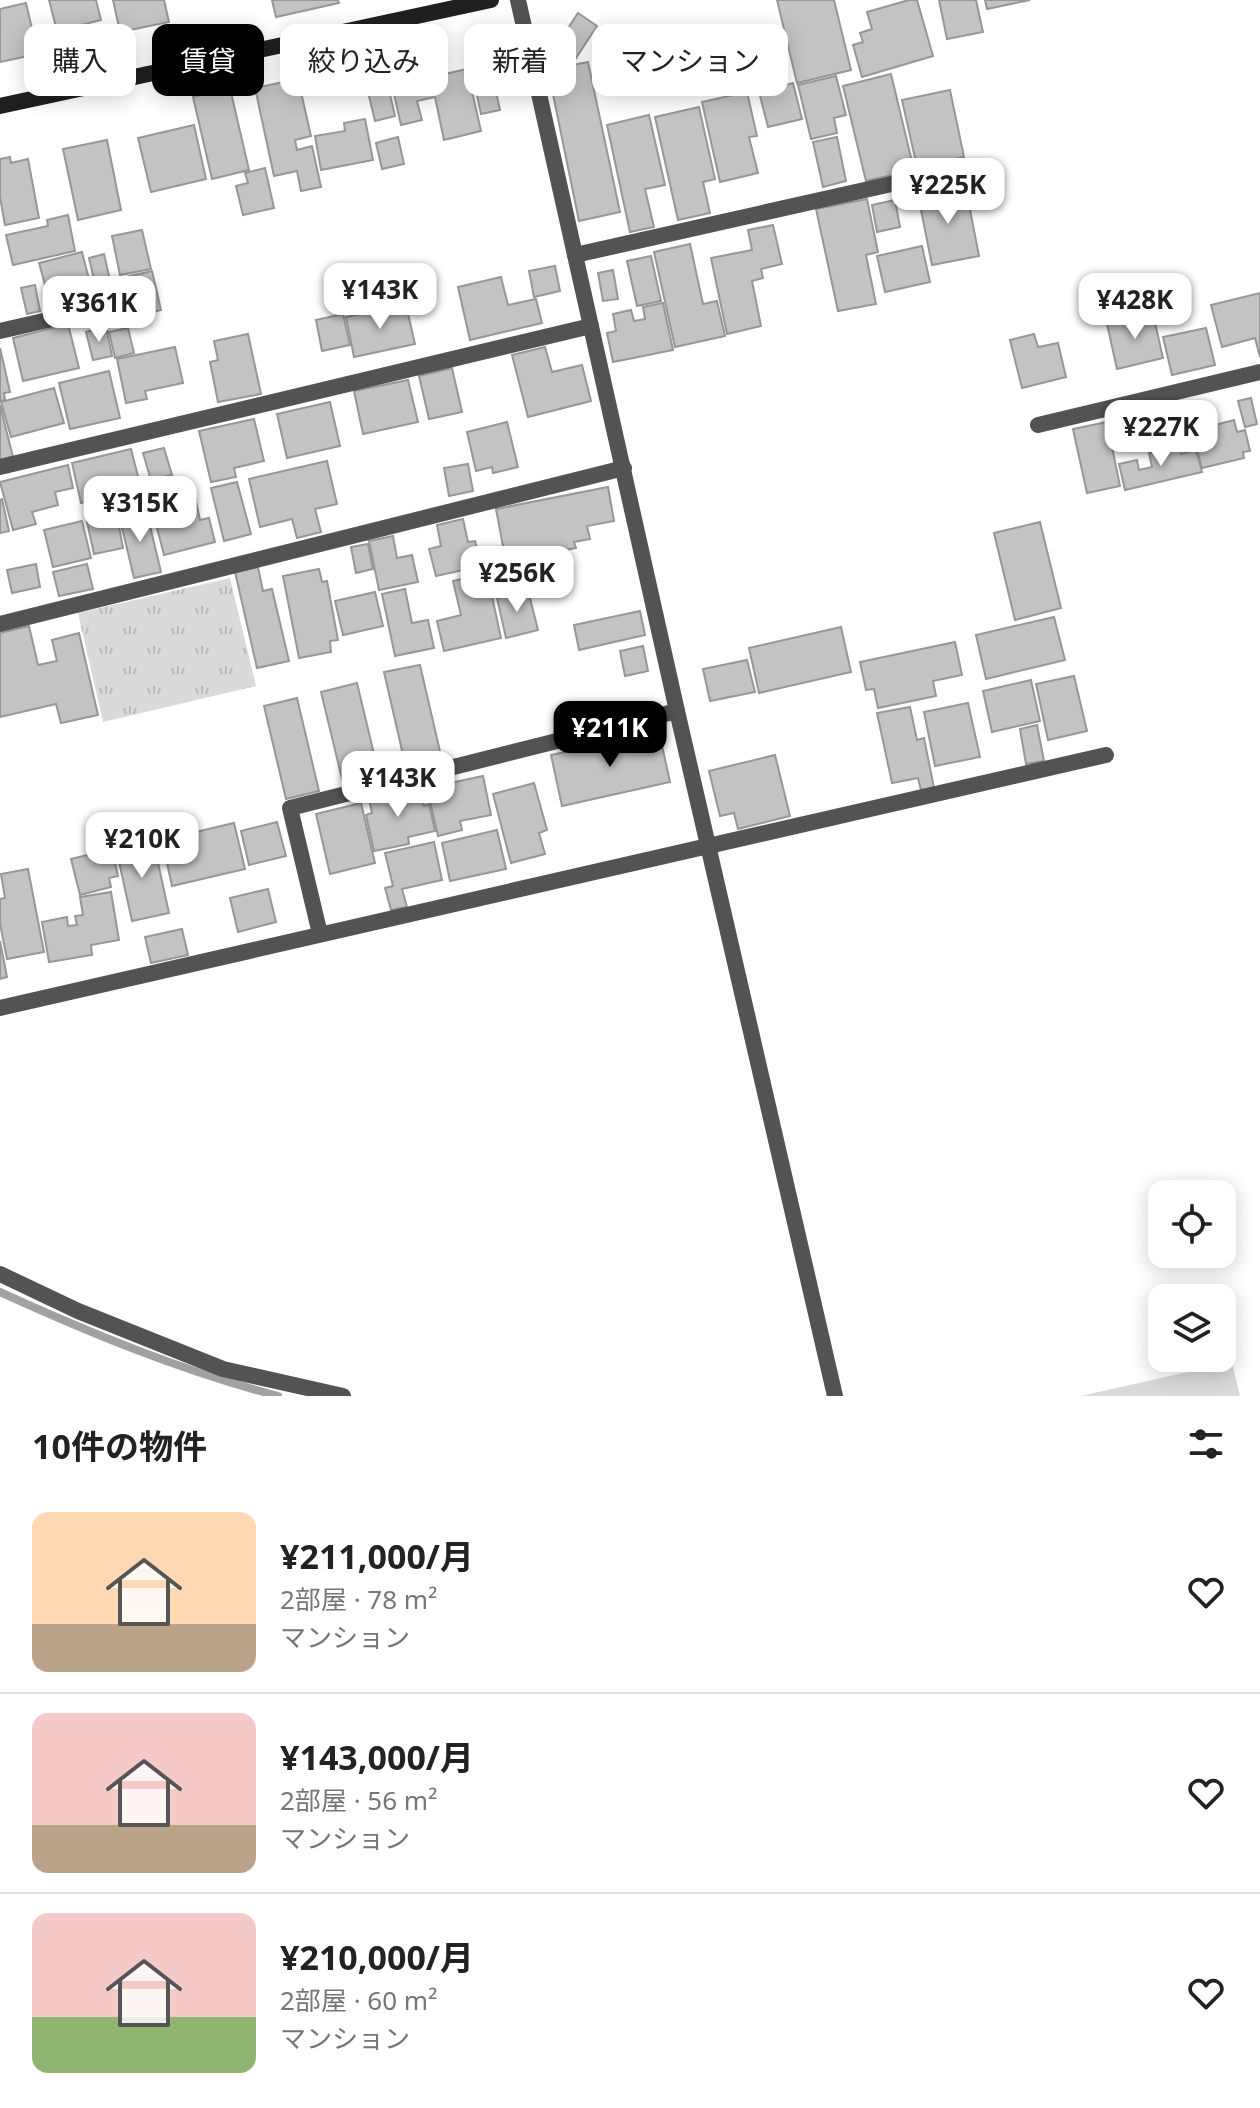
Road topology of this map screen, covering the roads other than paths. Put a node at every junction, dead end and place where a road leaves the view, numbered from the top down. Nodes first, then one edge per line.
1 (491, 0) edge
2 (518, 0) edge
3 (0, 106) edge
4 (963, 168) dead end
5 (575, 255) junction
6 (61, 317) dead end
7 (591, 326) junction
8 (0, 331) edge
9 (1260, 372) edge
10 (1038, 425) dead end
11 (0, 467) edge
12 (624, 468) junction
13 (0, 624) edge
14 (677, 711) junction
15 (1106, 755) dead end
16 (708, 846) junction
17 (320, 934) junction
18 (0, 1008) edge
19 (0, 1274) edge
20 (343, 1396) edge
21 (835, 1396) edge

1 - 3 main road
2 - 5 street
4 - 5 street
5 - 7 street
6 - 8 street
7 - 11 street
7 - 12 street
9 - 10 street
12 - 13 street
12 - 14 street
14 - 16 street
14 - 17 street
15 - 16 street
16 - 17 street
16 - 21 street
17 - 18 street
19 - 20 street

